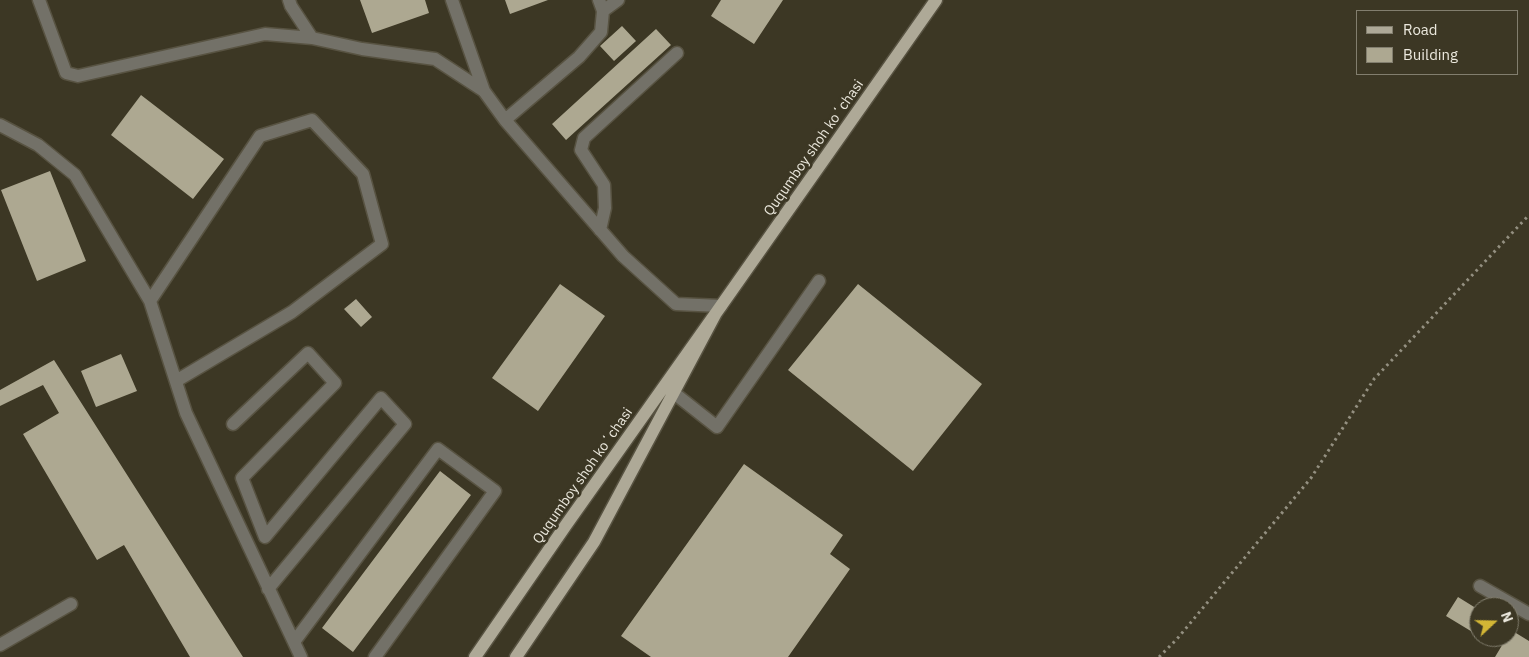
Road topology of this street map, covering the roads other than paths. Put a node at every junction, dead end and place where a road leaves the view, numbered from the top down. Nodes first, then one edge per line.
1 (39, 0) edge
2 (289, 0) edge
3 (452, 0) edge
4 (618, 0) edge
5 (936, 0) edge
6 (601, 6) edge
7 (312, 38) junction
8 (677, 53) dead end
9 (484, 91) junction
10 (505, 120) junction
11 (0, 125) edge
12 (600, 230) junction
13 (819, 281) dead end
14 (150, 301) junction
15 (719, 309) junction
16 (176, 381) junction
17 (674, 393) junction
18 (233, 424) dead end
19 (1480, 586) dead end
20 (268, 589) junction
21 (71, 604) dead end
22 (1529, 614) edge
23 (294, 642) junction
24 (0, 645) edge
25 (301, 657) edge
26 (375, 657) edge
27 (475, 657) edge
28 (516, 657) edge

1 - 7 street
2 - 7 street
3 - 9 street
4 - 6 street
5 - 15 main road, Ququmboy shoh koʻchasi
6 - 10 street
7 - 9 street
8 - 12 street
9 - 10 street
10 - 12 street
11 - 14 street
12 - 15 street
13 - 17 street
14 - 16 street
14 - 16 street
15 - 17 main road, Ququmboy shoh koʻchasi
15 - 27 main road, Ququmboy shoh koʻchasi
16 - 20 street
17 - 28 main road, Ququmboy shoh koʻchasi
18 - 20 street
19 - 22 street
20 - 23 street
21 - 24 street
23 - 25 street
23 - 26 street

